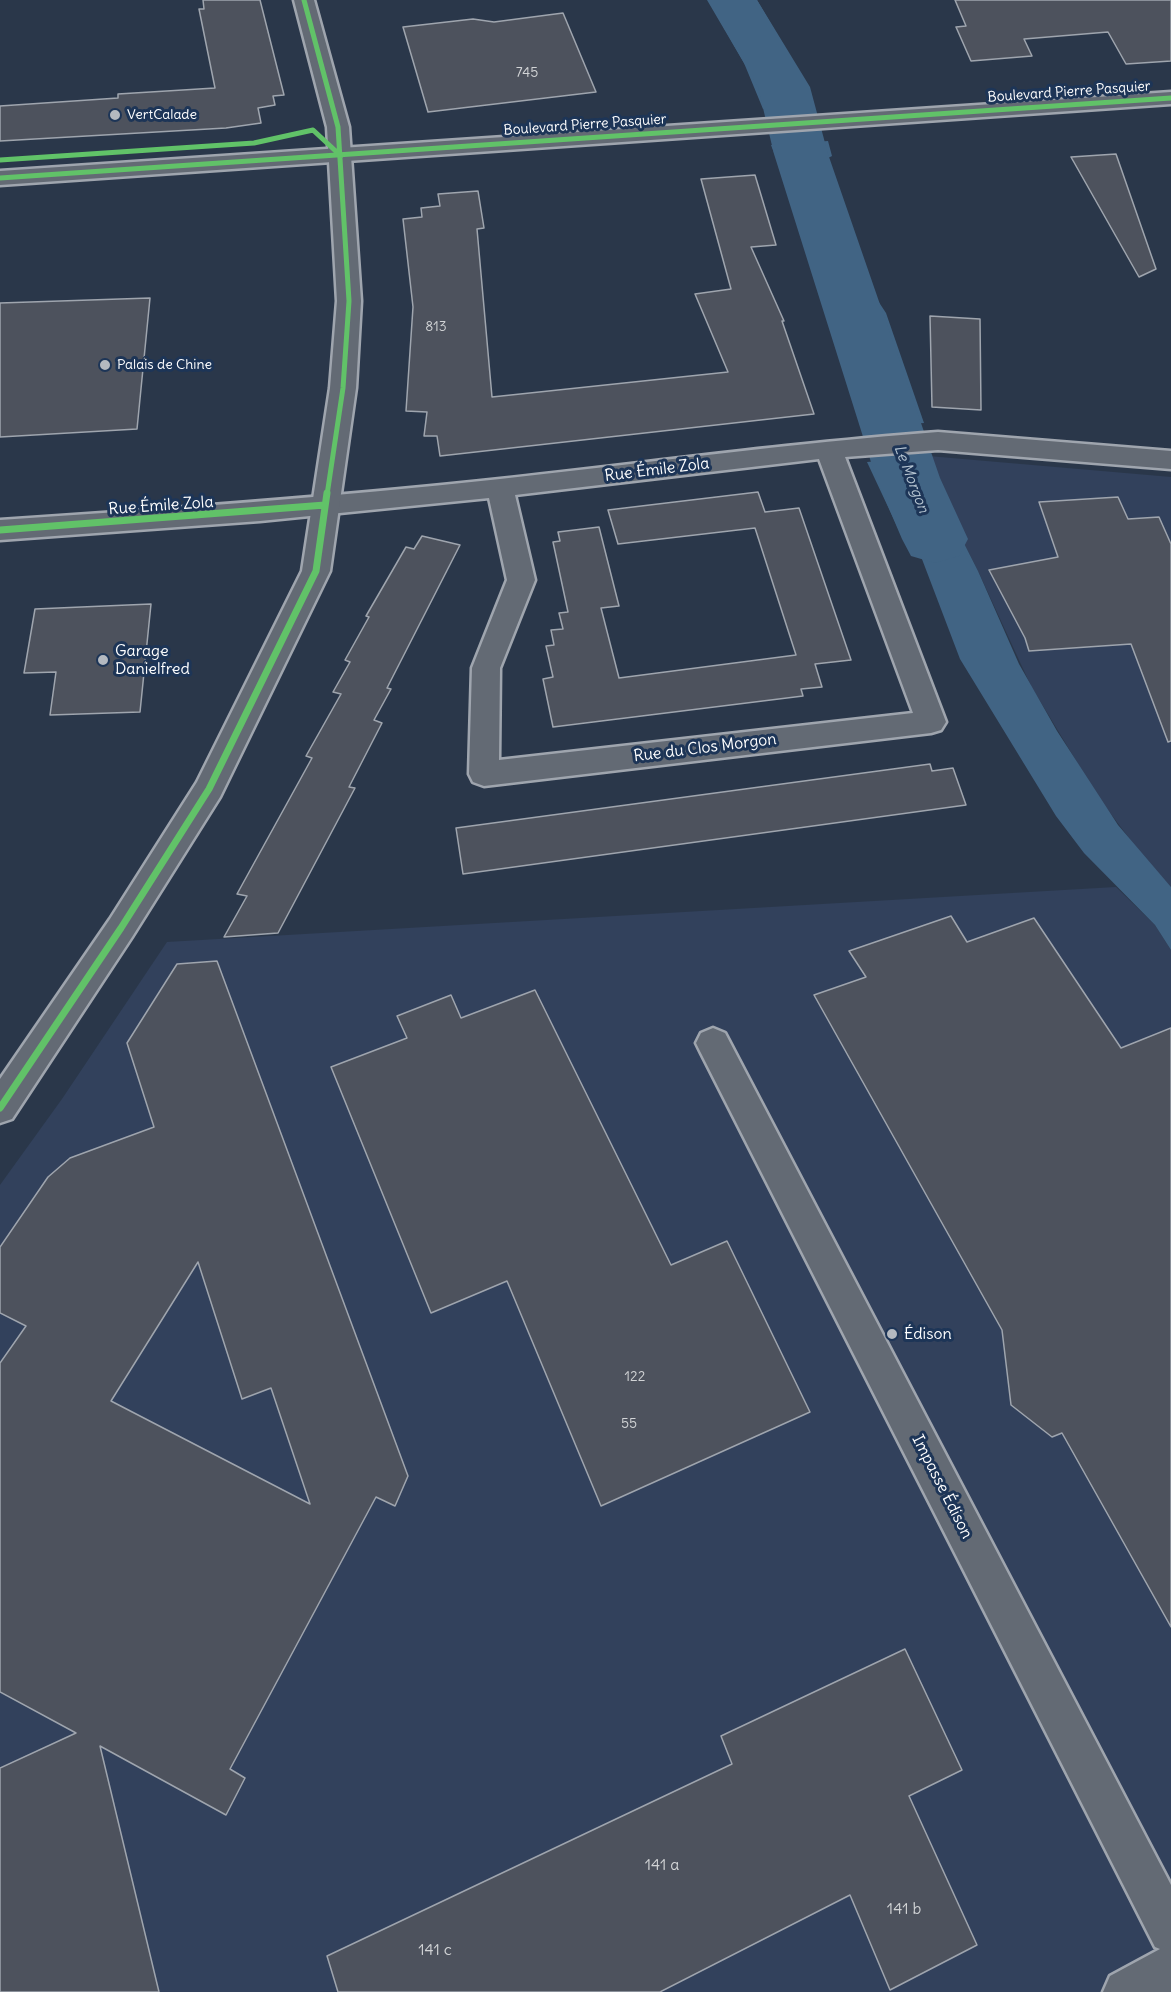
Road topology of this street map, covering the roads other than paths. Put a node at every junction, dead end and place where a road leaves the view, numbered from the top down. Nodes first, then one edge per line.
1 (304, 0) edge
2 (1171, 98) edge
3 (341, 156) junction
4 (0, 178) edge
5 (835, 449) junction
6 (1171, 460) edge
7 (500, 489) junction
8 (325, 505) junction
9 (0, 531) edge
10 (713, 1043) dead end
11 (0, 1108) edge
12 (1171, 1931) edge
13 (1171, 1966) edge
14 (1126, 1992) edge

1 - 3 street
2 - 3 street, Boulevard Pierre Pasquier
3 - 4 street, Boulevard Pierre Pasquier
3 - 8 street
5 - 6 street, Rue Émile Zola
5 - 7 street, Rue Émile Zola
5 - 7 street, Rue du Clos Morgon
7 - 8 street, Rue Émile Zola
8 - 9 street, Rue Émile Zola
8 - 11 street
10 - 12 street, Impasse Édison
13 - 14 street

